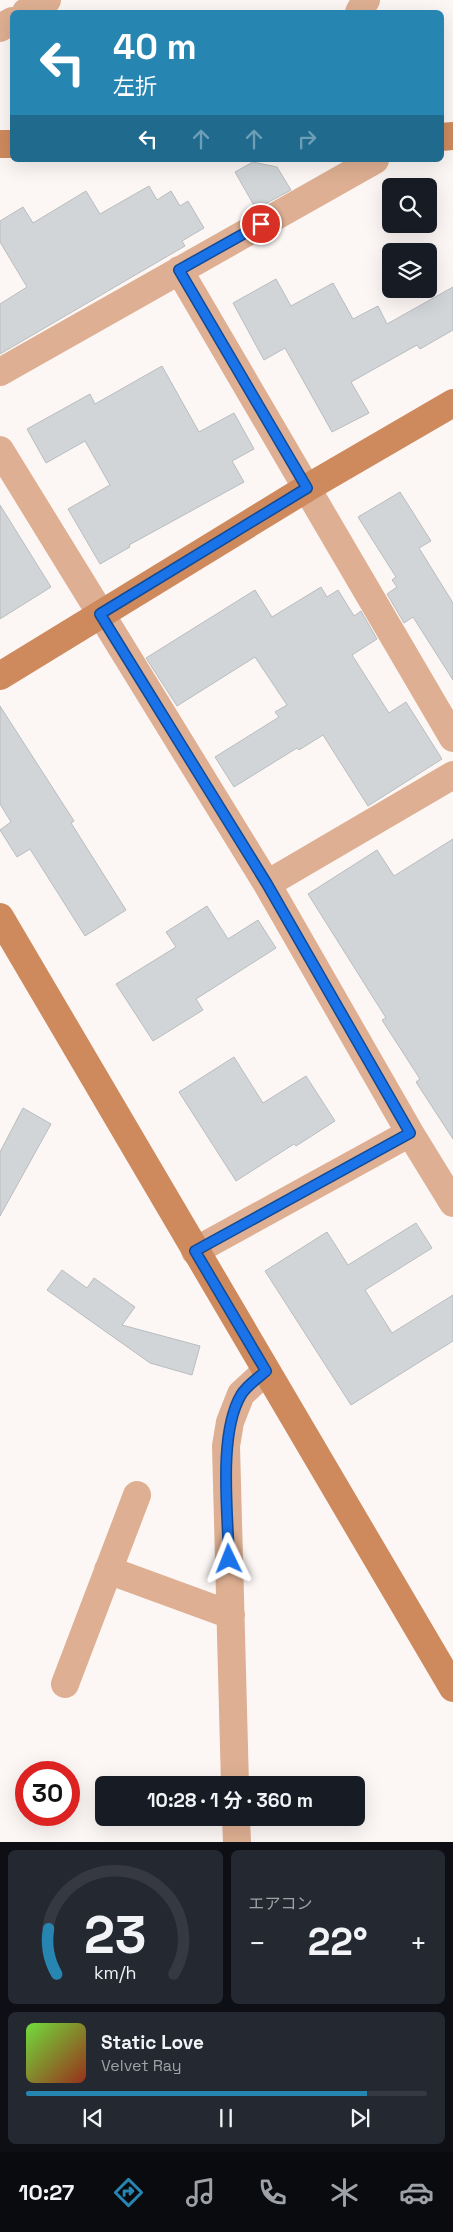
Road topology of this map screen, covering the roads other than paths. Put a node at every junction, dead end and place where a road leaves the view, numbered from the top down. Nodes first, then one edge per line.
1 (47, 0) edge
2 (30, 10) edge
3 (371, 162) edge
4 (179, 270) junction
5 (0, 372) edge
6 (453, 403) edge
7 (0, 450) edge
8 (307, 488) junction
9 (100, 614) junction
10 (0, 676) edge
11 (453, 738) edge
12 (453, 775) edge
13 (267, 884) junction
14 (0, 917) edge
15 (410, 1133) junction
16 (453, 1202) edge
17 (195, 1251) junction
18 (266, 1371) junction
19 (138, 1495) dead end
20 (108, 1570) junction
21 (231, 1615) junction
22 (65, 1684) dead end
23 (453, 1688) edge
24 (236, 1776) edge
25 (236, 1826) edge
26 (237, 1842) edge

1 - 2 street
3 - 4 street
4 - 5 street
4 - 8 street
6 - 8 street
7 - 9 street
8 - 9 street
8 - 11 street
9 - 10 street
9 - 13 street
12 - 13 street
13 - 15 street
14 - 17 street
15 - 16 street
15 - 17 street
17 - 18 street
18 - 21 street
18 - 23 street
19 - 20 street
20 - 21 street
20 - 22 street
21 - 24 street
25 - 26 street

